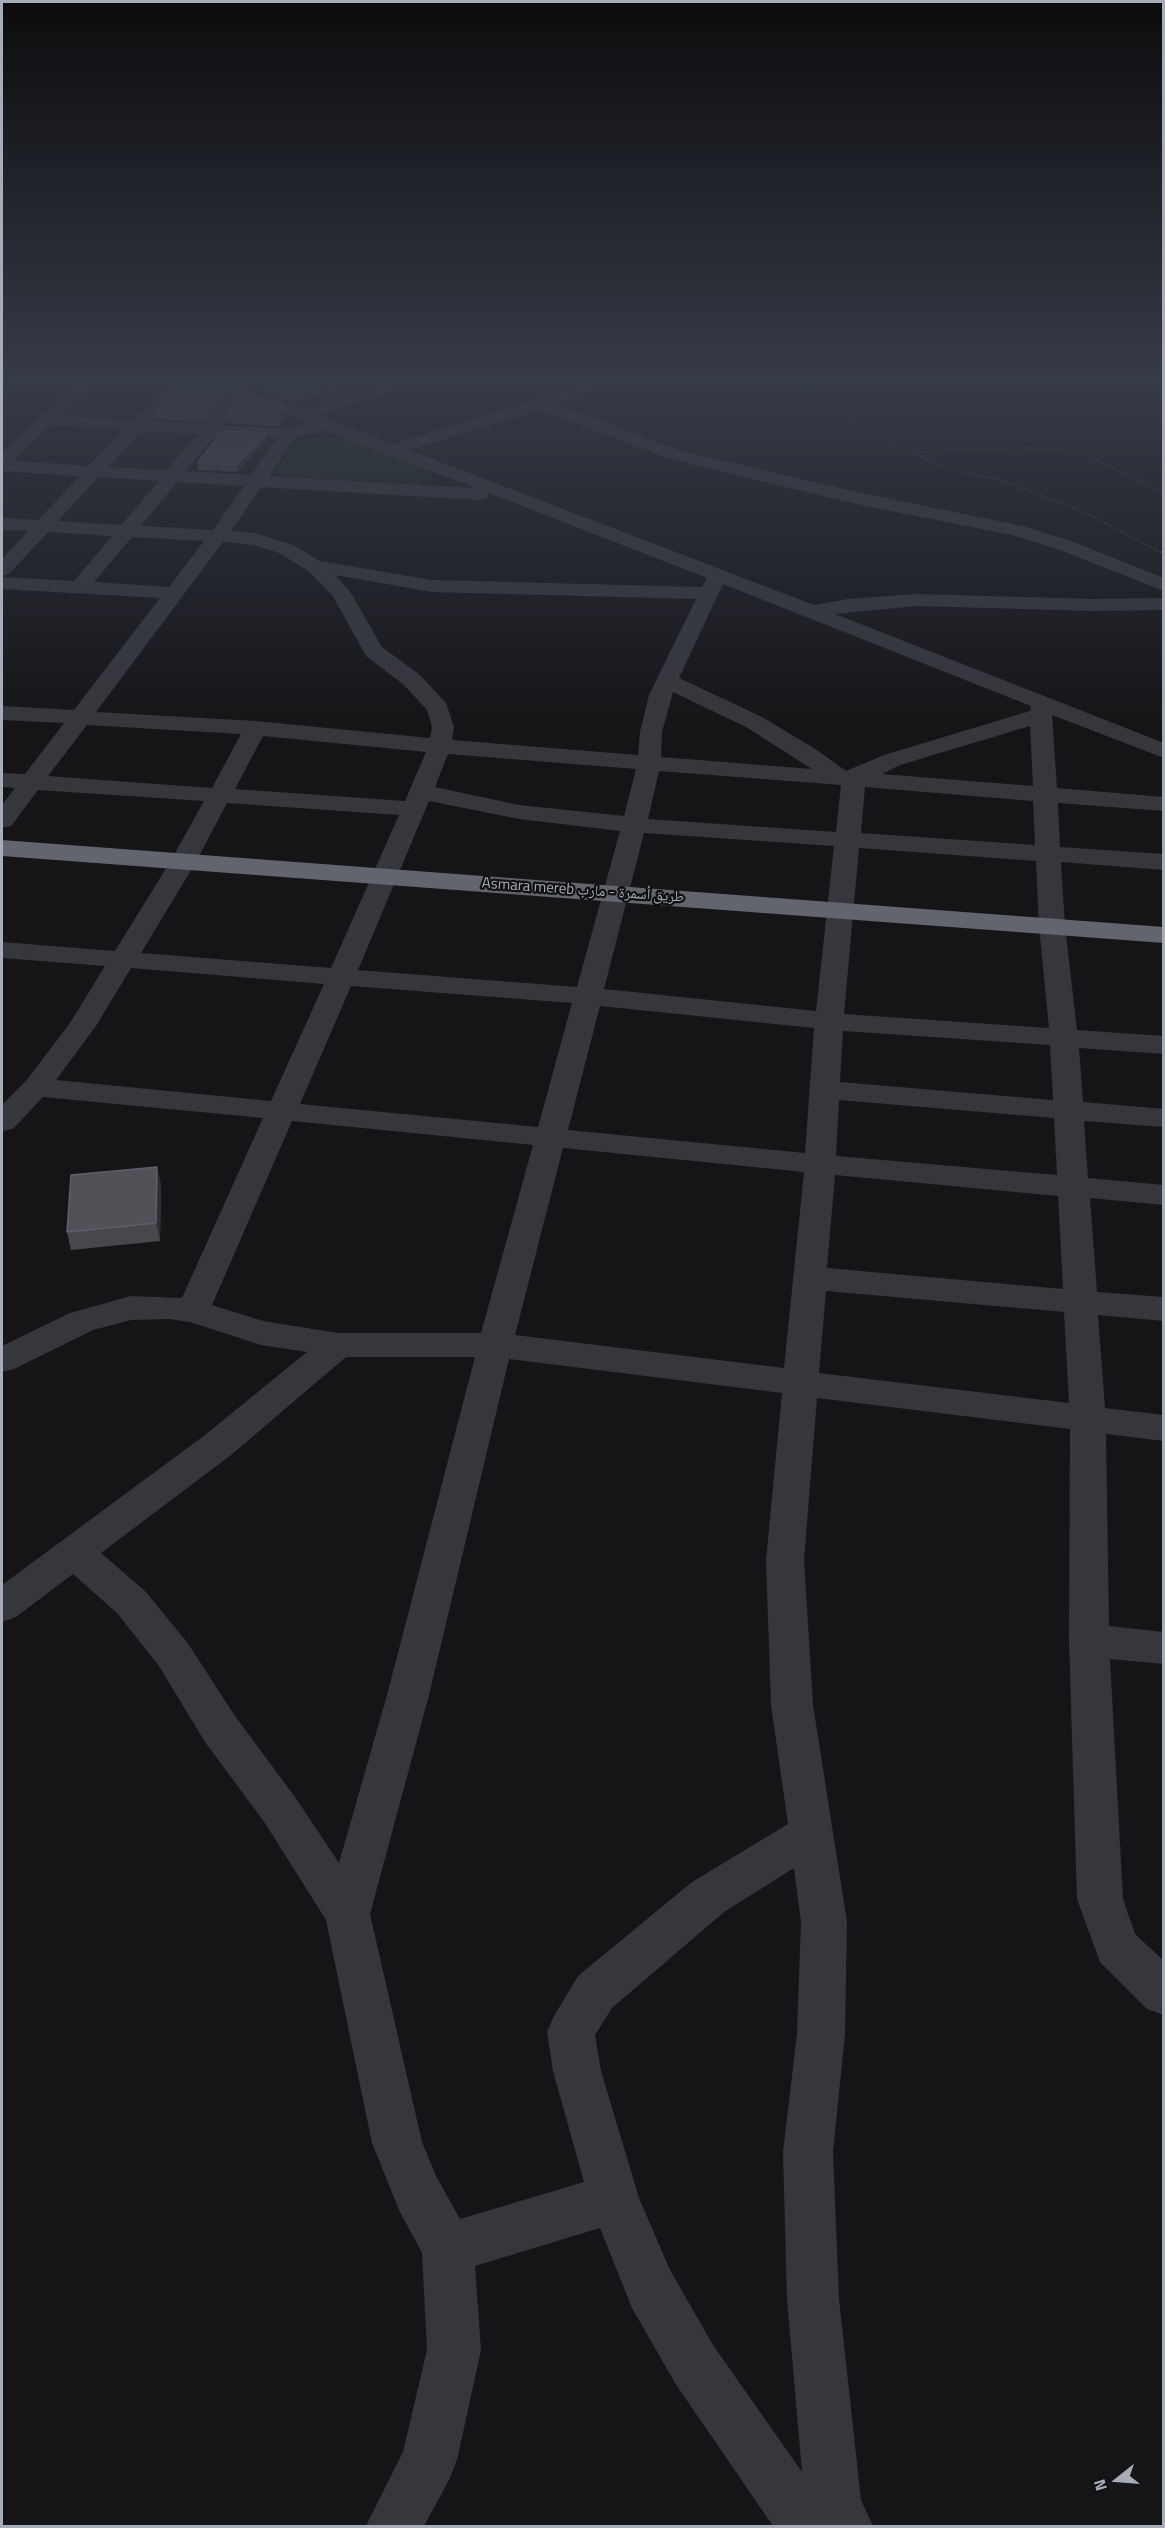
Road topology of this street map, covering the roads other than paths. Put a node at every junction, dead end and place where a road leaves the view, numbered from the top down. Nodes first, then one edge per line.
1 (72, 495) edge
2 (158, 495) edge
3 (248, 495) edge
4 (492, 495) edge
5 (846, 495) edge
6 (508, 496) joint
7 (2, 524) edge
8 (43, 526) junction
9 (127, 532) junction
10 (218, 536) junction
11 (314, 566) junction
12 (2, 570) edge
13 (2, 583) edge
14 (713, 584) junction
15 (1164, 585) edge
16 (79, 588) junction
17 (175, 593) junction
18 (1164, 604) edge
19 (812, 612) junction
20 (666, 680) junction
21 (1042, 709) junction
22 (2, 714) edge
23 (78, 718) junction
24 (256, 728) junction
25 (440, 746) junction
26 (1164, 751) edge
27 (649, 763) junction
28 (846, 778) junction
29 (2, 780) edge
30 (30, 782) junction
31 (1046, 794) junction
32 (219, 795) junction
33 (417, 800) junction
34 (1164, 804) edge
35 (2, 821) edge
36 (634, 825) junction
37 (848, 838) junction
38 (2, 848) edge
39 (1048, 853) junction
40 (183, 862) junction
41 (1164, 862) edge
42 (385, 877) junction
43 (615, 893) junction
44 (842, 910) junction
45 (1052, 926) junction
46 (1164, 935) edge
47 (2, 950) edge
48 (121, 960) junction
49 (341, 977) junction
50 (587, 996) junction
51 (829, 1022) junction
52 (1064, 1038) junction
53 (1164, 1045) edge
54 (36, 1086) junction
55 (824, 1090) junction
56 (285, 1109) junction
57 (1069, 1111) junction
58 (1164, 1118) edge
59 (2, 1122) edge
60 (550, 1138) junction
61 (820, 1164) junction
62 (1075, 1187) junction
63 (1164, 1195) edge
64 (810, 1278) junction
65 (1081, 1301) junction
66 (1164, 1309) edge
67 (193, 1311) junction
68 (338, 1345) junction
69 (495, 1346) junction
70 (2, 1360) edge
71 (800, 1383) junction
72 (1089, 1420) junction
73 (1164, 1428) edge
74 (75, 1553) junction
75 (2, 1606) edge
76 (1089, 1640) junction
77 (1164, 1648) edge
78 (810, 1834) junction
79 (347, 1914) junction
80 (1164, 1993) edge
81 (614, 2199) junction
82 (448, 2248) junction
83 (828, 2522) edge
84 (394, 2526) edge

1 - 8 street
2 - 9 street
3 - 10 street
4 - 6 street
5 - 15 street
6 - 14 street
7 - 8 street
8 - 9 street
8 - 12 street
9 - 10 street
9 - 16 street
10 - 11 street
10 - 17 street
11 - 14 street
11 - 25 street
13 - 16 street
14 - 19 street
14 - 20 street
16 - 17 street
17 - 23 street
18 - 19 street
19 - 21 street
20 - 27 street
20 - 28 street
21 - 26 street
21 - 28 street
21 - 31 street
22 - 23 street
23 - 24 street
23 - 30 street
24 - 25 street
24 - 32 street
25 - 27 street
25 - 33 street
27 - 28 street
27 - 36 street
28 - 31 street
28 - 37 street
29 - 30 street
30 - 32 street
30 - 35 street
31 - 34 street
31 - 39 street
32 - 33 street
32 - 40 street
33 - 36 street
33 - 42 street
36 - 37 street
36 - 43 street
37 - 39 street
37 - 44 street
38 - 40 highway, Asmara mereb طريق أسمرة - مارب
39 - 41 street
39 - 45 street
40 - 42 highway, Asmara mereb طريق أسمرة - مارب
40 - 48 street
42 - 43 highway, Asmara mereb طريق أسمرة - مارب
42 - 49 street
43 - 44 highway, Asmara mereb طريق أسمرة - مارب
43 - 50 street
44 - 45 highway, Asmara mereb طريق أسمرة - مارب
44 - 51 street
45 - 46 highway, Asmara mereb طريق أسمرة - مارب
45 - 52 street
47 - 48 street
48 - 49 street
48 - 54 street
49 - 50 street
49 - 56 street
50 - 51 street
50 - 60 street
51 - 52 street
51 - 55 street
52 - 53 street
52 - 57 street
54 - 56 street
54 - 59 street
55 - 57 street
55 - 61 street
56 - 60 street
56 - 67 street
57 - 58 street
57 - 62 street
60 - 61 street
60 - 69 street
61 - 62 street
61 - 64 street
62 - 63 street
62 - 65 street
64 - 65 street
64 - 71 street
65 - 66 street
65 - 72 street
67 - 68 street
67 - 70 street
68 - 69 street
68 - 74 street
69 - 71 street
69 - 79 street
71 - 72 street
71 - 78 street
72 - 73 street
72 - 76 street
74 - 75 street
74 - 79 street
76 - 77 street
76 - 80 street
78 - 81 street
78 - 83 street
79 - 82 street
81 - 82 street
81 - 83 street
82 - 84 street

